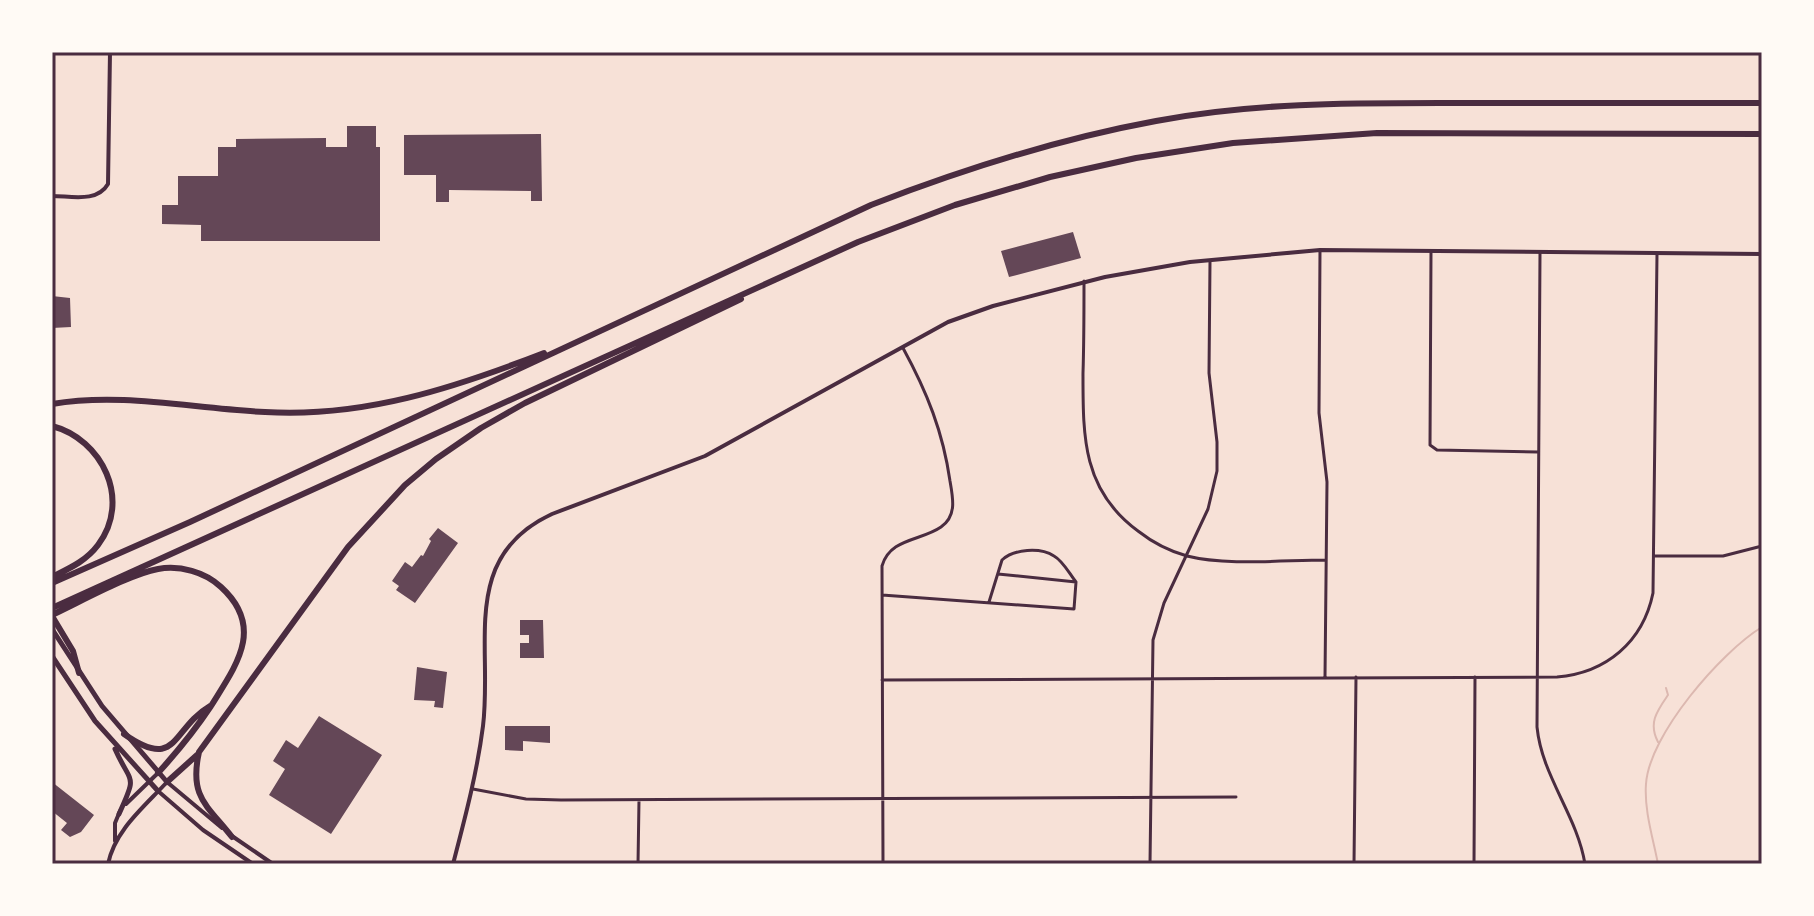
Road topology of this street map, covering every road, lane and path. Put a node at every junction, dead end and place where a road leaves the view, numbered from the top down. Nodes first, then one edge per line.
1 (110, 52) edge
2 (1762, 103) edge
3 (1762, 134) edge
4 (52, 196) edge
5 (1320, 250) junction
6 (1431, 250) junction
7 (1540, 252) junction
8 (1657, 253) junction
9 (1762, 254) edge
10 (821, 258) junction
11 (1210, 259) junction
12 (1084, 281) junction
13 (580, 339) junction
14 (902, 347) junction
15 (52, 404) edge
16 (52, 426) edge
17 (1538, 452) junction
18 (1762, 546) edge
19 (1186, 556) junction
20 (1655, 556) junction
21 (1326, 560) junction
22 (998, 574) junction
23 (52, 577) edge
24 (1076, 582) junction
25 (52, 583) edge
26 (882, 595) junction
27 (989, 602) junction
28 (52, 608) edge
29 (52, 615) edge
30 (52, 629) edge
31 (60, 635) junction
32 (52, 656) edge
33 (79, 673) joint
34 (1325, 677) junction
35 (1356, 677) junction
36 (1475, 677) junction
37 (1536, 677) junction
38 (1152, 678) junction
39 (882, 680) junction
40 (210, 706) junction
41 (124, 734) junction
42 (111, 740) junction
43 (199, 752) junction
44 (158, 773) junction
45 (148, 781) junction
46 (167, 782) junction
47 (472, 789) junction
48 (158, 791) junction
49 (1236, 797) dead end
50 (883, 798) junction
51 (1151, 798) junction
52 (639, 800) junction
53 (119, 814) junction
54 (232, 837) junction
55 (115, 842) junction
56 (108, 864) edge
57 (253, 864) edge
58 (273, 864) edge
59 (453, 864) edge
60 (638, 864) edge
61 (883, 864) edge
62 (1150, 864) edge
63 (1354, 864) edge
64 (1474, 864) edge
65 (1585, 864) edge

1 - 4 street
2 - 13 highway
3 - 10 highway
5 - 6 street
5 - 11 street
5 - 21 street
6 - 7 street
6 - 17 street
7 - 8 street
7 - 17 street
8 - 9 street
8 - 20 street
10 - 28 highway
10 - 43 highway
11 - 12 street
11 - 19 street
12 - 14 street
12 - 19 street
13 - 15 highway
13 - 25 highway
14 - 26 street
14 - 47 street
16 - 23 highway
17 - 37 street
18 - 20 street
19 - 21 street
19 - 38 street
20 - 37 street
21 - 34 street
22 - 24 street
22 - 24 street
22 - 27 street
24 - 27 street
26 - 27 street
26 - 39 street
29 - 31 highway
29 - 40 highway
30 - 31 main road
31 - 33 highway
32 - 42 main road
33 - 41 main road
34 - 35 street
34 - 38 street
35 - 36 street
35 - 63 street
36 - 37 street
36 - 64 street
37 - 65 street
38 - 39 street
38 - 51 street
39 - 50 street
40 - 41 highway
40 - 44 highway
41 - 44 main road
42 - 45 main road
42 - 53 main road
43 - 46 highway
43 - 54 highway
44 - 45 street
44 - 46 main road
45 - 48 main road
45 - 53 street
46 - 48 street
46 - 54 street
47 - 52 street
47 - 59 street
48 - 55 street
48 - 57 street
49 - 51 street
50 - 51 street
50 - 52 street
50 - 61 street
51 - 62 street
52 - 60 street
53 - 55 street
54 - 58 street
55 - 56 street

